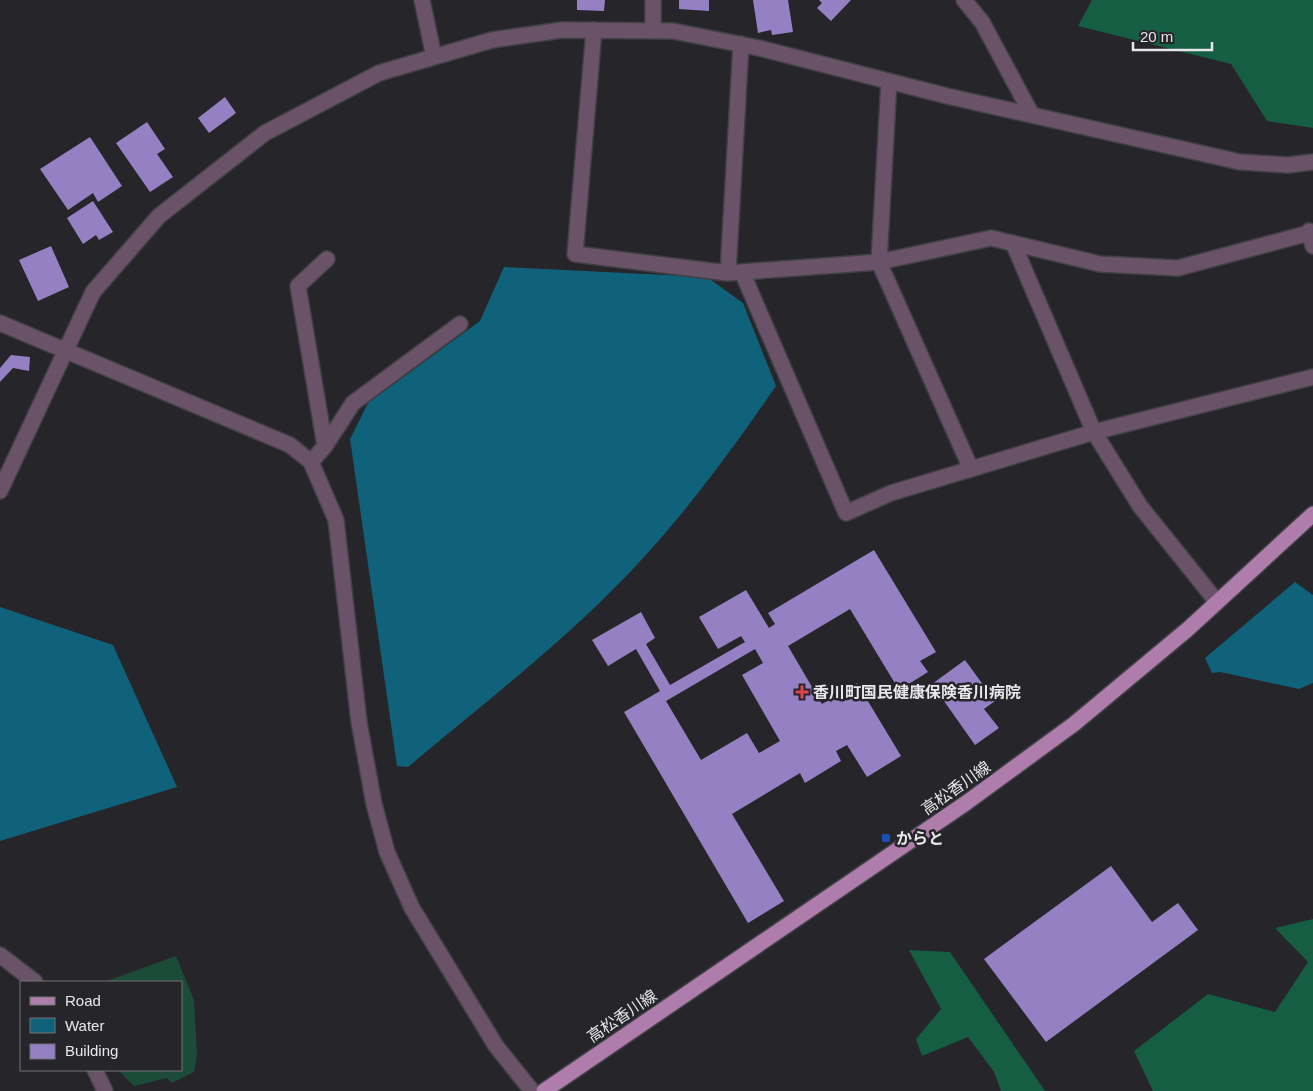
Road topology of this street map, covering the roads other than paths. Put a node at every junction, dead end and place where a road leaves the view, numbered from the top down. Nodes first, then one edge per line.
1 (422, 0) edge
2 (653, 0) edge
3 (964, 0) edge
4 (594, 30) junction
5 (654, 30) junction
6 (742, 44) junction
7 (434, 57) junction
8 (889, 81) junction
9 (1032, 115) junction
10 (1313, 162) edge
11 (1312, 236) edge
12 (1013, 243) junction
13 (327, 259) dead end
14 (879, 262) junction
15 (735, 273) junction
16 (0, 323) edge
17 (460, 324) dead end
18 (65, 351) junction
19 (1313, 376) edge
20 (1094, 432) junction
21 (325, 446) junction
22 (311, 462) junction
23 (971, 469) junction
24 (0, 491) edge
25 (1313, 514) edge
26 (1217, 602) junction
27 (0, 956) edge
28 (34, 981) edge
29 (95, 1071) edge
30 (104, 1091) edge
31 (532, 1091) edge
32 (544, 1091) edge

1 - 7 street
2 - 5 street
3 - 9 street
4 - 5 street
4 - 7 street
4 - 15 street
5 - 6 street
6 - 8 street
6 - 15 street
7 - 18 street
8 - 9 street
8 - 14 street
9 - 10 street
11 - 12 street
12 - 14 street
12 - 20 street
13 - 21 street
14 - 15 street
14 - 23 street
15 - 23 street
16 - 18 street
17 - 21 street
18 - 22 street
18 - 24 street
19 - 20 street
20 - 23 street
20 - 26 street
21 - 22 street
22 - 31 street
25 - 26 main road, 高松香川線
26 - 32 main road, 高松香川線
27 - 28 street
29 - 30 street

